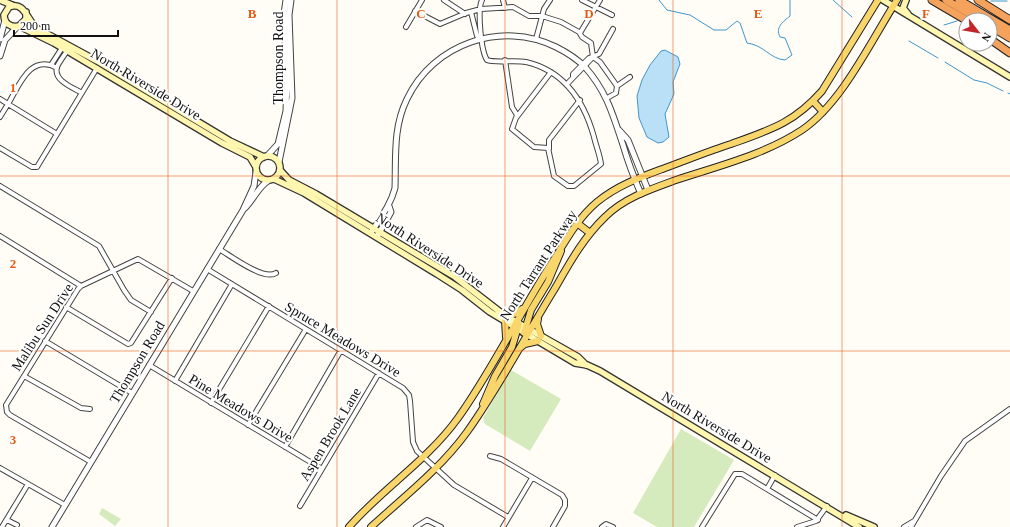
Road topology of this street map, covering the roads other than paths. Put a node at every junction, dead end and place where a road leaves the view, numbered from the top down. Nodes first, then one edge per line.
1 (0, 0) edge
2 (286, 0) edge
3 (291, 0) edge
4 (422, 0) edge
5 (444, 0) edge
6 (482, 0) edge
7 (503, 0) edge
8 (550, 0) edge
9 (582, 0) edge
10 (600, 0) edge
11 (878, 0) edge
12 (883, 0) edge
13 (897, 0) edge
14 (932, 0) edge
15 (946, 0) edge
16 (959, 0) edge
17 (978, 0) edge
18 (905, 1) edge
19 (12, 5) junction
20 (893, 6) junction
21 (505, 8) junction
22 (595, 8) junction
23 (0, 10) edge
24 (479, 10) junction
25 (415, 11) junction
26 (26, 12) junction
27 (471, 12) junction
28 (966, 12) edge
29 (465, 14) junction
30 (612, 15) dead end
31 (958, 15) edge
32 (542, 16) junction
33 (911, 18) junction
34 (4, 19) junction
35 (287, 20) junction
36 (479, 20) junction
37 (1010, 20) edge
38 (473, 21) junction
39 (18, 27) junction
40 (406, 27) dead end
41 (612, 29) dead end
42 (1010, 30) edge
43 (998, 31) edge
44 (580, 33) junction
45 (1010, 38) edge
46 (0, 39) edge
47 (481, 39) junction
48 (536, 39) junction
49 (998, 40) edge
50 (998, 45) edge
51 (1010, 47) edge
52 (64, 49) junction
53 (1010, 53) edge
54 (0, 56) edge
55 (593, 57) junction
56 (505, 60) junction
57 (51, 65) junction
58 (584, 66) junction
59 (57, 68) junction
60 (97, 68) junction
61 (551, 72) junction
62 (630, 77) dead end
63 (1010, 77) edge
64 (566, 84) junction
65 (617, 86) junction
66 (82, 93) junction
67 (607, 98) junction
68 (0, 99) edge
69 (580, 100) junction
70 (813, 101) junction
71 (8, 104) junction
72 (163, 105) junction
73 (288, 111) junction
74 (823, 112) junction
75 (0, 117) edge
76 (516, 119) junction
77 (619, 129) junction
78 (57, 134) junction
79 (0, 148) edge
80 (550, 152) junction
81 (265, 156) junction
82 (279, 162) junction
83 (256, 170) junction
84 (280, 170) junction
85 (643, 176) junction
86 (635, 179) junction
87 (271, 180) junction
88 (0, 186) edge
89 (648, 190) junction
90 (641, 194) junction
91 (389, 206) junction
92 (243, 210) junction
93 (577, 223) junction
94 (373, 231) junction
95 (590, 233) junction
96 (379, 235) junction
97 (0, 236) edge
98 (562, 245) junction
99 (219, 249) junction
100 (207, 269) junction
101 (114, 270) junction
102 (276, 274) dead end
103 (172, 278) junction
104 (232, 284) junction
105 (81, 286) junction
106 (193, 291) junction
107 (269, 306) junction
108 (66, 307) junction
109 (525, 307) junction
110 (151, 312) junction
111 (538, 315) junction
112 (504, 318) junction
113 (516, 325) junction
114 (306, 329) junction
115 (527, 331) junction
116 (506, 338) junction
117 (539, 339) junction
118 (45, 341) junction
119 (518, 348) junction
120 (341, 350) junction
121 (149, 365) junction
122 (379, 373) junction
123 (24, 376) junction
124 (175, 381) junction
125 (132, 393) junction
126 (211, 403) junction
127 (90, 409) dead end
128 (481, 409) junction
129 (1010, 409) edge
130 (248, 425) junction
131 (284, 447) junction
132 (490, 456) dead end
133 (424, 458) junction
134 (91, 462) junction
135 (0, 468) edge
136 (322, 469) junction
137 (435, 469) junction
138 (775, 475) junction
139 (532, 478) junction
140 (28, 484) junction
141 (767, 489) junction
142 (65, 505) junction
143 (300, 506) dead end
144 (826, 506) junction
145 (834, 511) junction
146 (508, 518) junction
147 (7, 520) junction
148 (818, 520) junction
149 (914, 521) junction
150 (16, 525) dead end
151 (2, 527) edge
152 (52, 527) edge
153 (349, 527) edge
154 (372, 527) edge
155 (416, 527) edge
156 (441, 527) edge
157 (503, 527) edge
158 (553, 527) edge
159 (602, 527) edge
160 (613, 527) edge
161 (702, 527) edge
162 (797, 527) edge
163 (859, 527) edge
164 (874, 527) edge
165 (904, 527) edge
166 (911, 527) edge
167 (915, 527) edge

1 - 19 main road, North Riverside Drive
2 - 35 street, Thompson Road
3 - 35 street, Thompson Road
4 - 25 street
5 - 29 street
6 - 24 street
7 - 21 street
8 - 32 street
9 - 22 street
10 - 22 street
11 - 70 main road, North Tarrant Parkway
12 - 20 main road
13 - 20 main road, North Tarrant Parkway
14 - 31 highway
15 - 28 highway
16 - 42 highway
17 - 37 highway
18 - 33 main road
19 - 26 main road, North Riverside Drive
19 - 34 main road
20 - 33 main road
20 - 74 main road, North Tarrant Parkway
21 - 24 street
21 - 32 street
22 - 30 street
22 - 44 street
23 - 34 main road
24 - 27 street
24 - 36 street
25 - 29 street
25 - 40 street
26 - 39 main road
26 - 72 main road, North Riverside Drive
27 - 29 street
27 - 38 street
32 - 44 street
32 - 48 street
33 - 63 main road
34 - 39 main road, North Riverside Drive
34 - 46 street
35 - 73 street, Thompson Road
36 - 38 street
36 - 47 street
38 - 47 street
39 - 52 main road, North Riverside Drive
39 - 54 street
41 - 55 street
43 - 45 highway
44 - 55 street
47 - 48 street
47 - 56 street
47 - 91 street
48 - 58 street
49 - 51 highway
50 - 53 highway
52 - 57 street
52 - 59 street
52 - 60 main road, North Riverside Drive
55 - 58 street
55 - 65 street
56 - 61 street
56 - 76 street
57 - 59 street
57 - 71 street
58 - 64 street
58 - 67 street
59 - 66 street
60 - 66 street
60 - 72 main road, North Riverside Drive
61 - 64 street
61 - 76 street
62 - 65 street
64 - 69 street
65 - 67 street
66 - 78 street
67 - 77 street
68 - 71 street
69 - 80 street
69 - 80 street
70 - 74 main road
70 - 85 main road, North Tarrant Parkway
71 - 75 street
71 - 78 street
72 - 81 main road, North Riverside Drive
72 - 83 main road, North Riverside Drive
73 - 81 street, Thompson Road
73 - 82 street, Thompson Road
74 - 89 main road, North Tarrant Parkway
76 - 80 street
77 - 85 street
77 - 86 street
78 - 79 street
81 - 82 main road, North Riverside Drive
81 - 83 main road
82 - 84 main road
83 - 87 main road, North Riverside Drive
83 - 92 street, Thompson Road
84 - 87 main road
84 - 94 main road, North Riverside Drive
85 - 86 main road, North Tarrant Parkway
85 - 89 street
86 - 90 street
86 - 93 main road, North Tarrant Parkway
87 - 92 street, Thompson Road
87 - 94 main road, North Riverside Drive
88 - 101 street
89 - 90 main road, North Tarrant Parkway
90 - 95 main road, North Tarrant Parkway
91 - 94 street
91 - 96 street
92 - 99 street, Thompson Road
93 - 95 main road
93 - 98 main road, North Tarrant Parkway
94 - 96 main road, North Riverside Drive
95 - 111 main road, North Tarrant Parkway
96 - 112 main road, North Riverside Drive
97 - 105 street
98 - 109 main road, North Tarrant Parkway
98 - 115 main road
99 - 100 street, Thompson Road
99 - 102 street
100 - 104 street, Spruce Meadows Drive
100 - 106 street, Thompson Road
101 - 103 street, Malibu Sun Drive
101 - 105 street, Malibu Sun Drive
101 - 110 street
103 - 106 street, Malibu Sun Drive
103 - 110 street
104 - 107 street, Spruce Meadows Drive
104 - 124 street
105 - 108 street, Malibu Sun Drive
106 - 121 street, Thompson Road
107 - 114 street, Spruce Meadows Drive
107 - 126 street
108 - 110 street
108 - 118 street, Malibu Sun Drive
109 - 112 main road
109 - 113 main road, North Tarrant Parkway
111 - 115 main road, North Tarrant Parkway
111 - 117 main road
112 - 113 main road, North Riverside Drive
112 - 116 main road
113 - 115 main road, North Riverside Drive
113 - 116 main road, North Tarrant Parkway
113 - 128 main road
114 - 120 street, Spruce Meadows Drive
114 - 130 street
115 - 117 main road, North Riverside Drive
115 - 119 main road, North Tarrant Parkway
116 - 133 main road, North Tarrant Parkway
117 - 119 main road
117 - 138 main road, North Riverside Drive
118 - 123 street, Malibu Sun Drive
118 - 125 street
119 - 128 main road, North Tarrant Parkway
120 - 122 street, Spruce Meadows Drive
120 - 131 street
121 - 124 street, Pine Meadows Drive
121 - 125 street, Thompson Road
122 - 133 street, Spruce Meadows Drive
122 - 136 street, Aspen Brook Lane
123 - 127 street
123 - 134 street, Malibu Sun Drive
124 - 126 street, Pine Meadows Drive
125 - 134 street, Thompson Road
126 - 130 street, Pine Meadows Drive
128 - 137 main road, North Tarrant Parkway
129 - 149 street
130 - 131 street, Pine Meadows Drive
131 - 136 street, Pine Meadows Drive
132 - 139 street
133 - 137 street, Spruce Meadows Drive
133 - 153 main road, North Tarrant Parkway
134 - 142 street, Thompson Road
135 - 140 street
136 - 143 street, Aspen Brook Lane
137 - 146 street, Spruce Meadows Drive
137 - 154 main road, North Tarrant Parkway
138 - 141 street
138 - 144 main road, North Riverside Drive
139 - 146 street
139 - 158 street
140 - 142 street
140 - 147 street
141 - 148 street
141 - 161 street
142 - 152 street, Thompson Road
144 - 145 main road, North Riverside Drive
144 - 148 street
145 - 163 main road, North Riverside Drive
145 - 164 main road, North Riverside Drive
146 - 157 street
147 - 150 street
147 - 151 street
148 - 162 street
149 - 165 street
149 - 166 street
149 - 167 street
155 - 156 street
159 - 160 street

